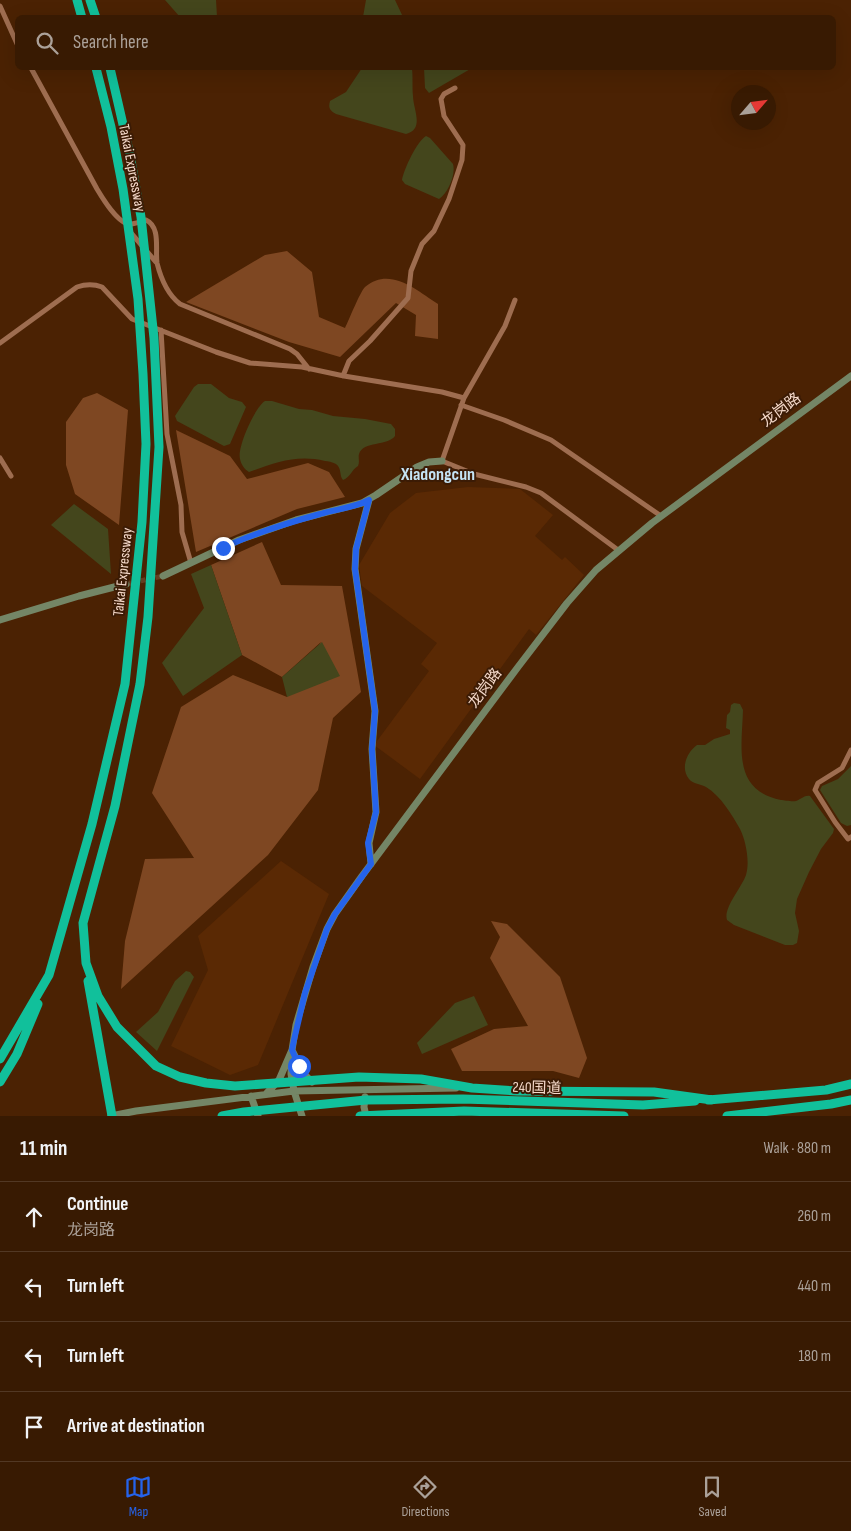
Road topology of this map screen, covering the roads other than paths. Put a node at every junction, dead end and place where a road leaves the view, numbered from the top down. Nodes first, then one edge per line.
1 (77, 0) edge
2 (90, 0) edge
3 (0, 6) edge
4 (81, 15) edge
5 (95, 15) edge
6 (15, 39) edge
7 (32, 70) edge
8 (96, 70) edge
9 (110, 70) edge
10 (455, 88) dead end
11 (119, 219) junction
12 (157, 263) junction
13 (515, 300) dead end
14 (161, 330) junction
15 (0, 343) edge
16 (309, 369) junction
17 (343, 376) junction
18 (851, 376) edge
19 (464, 398) junction
20 (462, 405) junction
21 (0, 458) edge
22 (442, 461) junction
23 (11, 476) dead end
24 (369, 500) junction
25 (661, 516) junction
26 (618, 550) junction
27 (191, 563) junction
28 (164, 576) tunnel mouth
29 (126, 584) tunnel mouth
30 (0, 620) edge
31 (851, 750) edge
32 (851, 837) edge
33 (371, 864) junction
34 (49, 975) junction
35 (94, 999) junction
36 (292, 1050) junction
37 (0, 1059) edge
38 (0, 1082) edge
39 (851, 1084) edge
40 (472, 1088) junction
41 (322, 1090) junction
42 (368, 1090) junction
43 (294, 1091) junction
44 (266, 1094) junction
45 (251, 1096) junction
46 (712, 1100) junction
47 (851, 1100) edge
48 (112, 1116) edge
49 (222, 1116) edge
50 (258, 1116) edge
51 (302, 1116) edge
52 (360, 1116) edge
53 (366, 1116) edge
54 (624, 1116) edge
55 (727, 1116) edge

1 - 4 highway
2 - 5 highway
3 - 6 street
7 - 11 street
8 - 34 highway, Taikai Expressway
9 - 35 highway, Taikai Expressway
10 - 17 street
11 - 12 street
11 - 12 street
12 - 16 street
13 - 19 street
14 - 15 street
14 - 16 street
14 - 27 street
16 - 17 street
17 - 19 street
18 - 25 main road, 龙岗路
19 - 20 street
20 - 22 street
20 - 25 street
21 - 23 street
22 - 24 main road
22 - 26 street
24 - 27 main road
24 - 33 main road
25 - 26 main road, 龙岗路
26 - 33 main road, 龙岗路
27 - 28 main road
29 - 30 main road
31 - 32 street
33 - 36 main road, 龙岗路
34 - 37 highway, Taikai Expressway
34 - 38 highway
35 - 40 highway
35 - 48 highway
36 - 41 main road
36 - 43 main road, 龙岗路
36 - 44 main road
39 - 46 highway, 240国道
40 - 42 main road
40 - 46 highway
41 - 42 main road
41 - 43 main road
42 - 53 main road
43 - 44 main road
43 - 51 main road, 龙岗路
44 - 45 main road
45 - 48 main road
45 - 50 main road
46 - 49 highway, 240国道
47 - 55 highway
52 - 54 highway, 240国道

